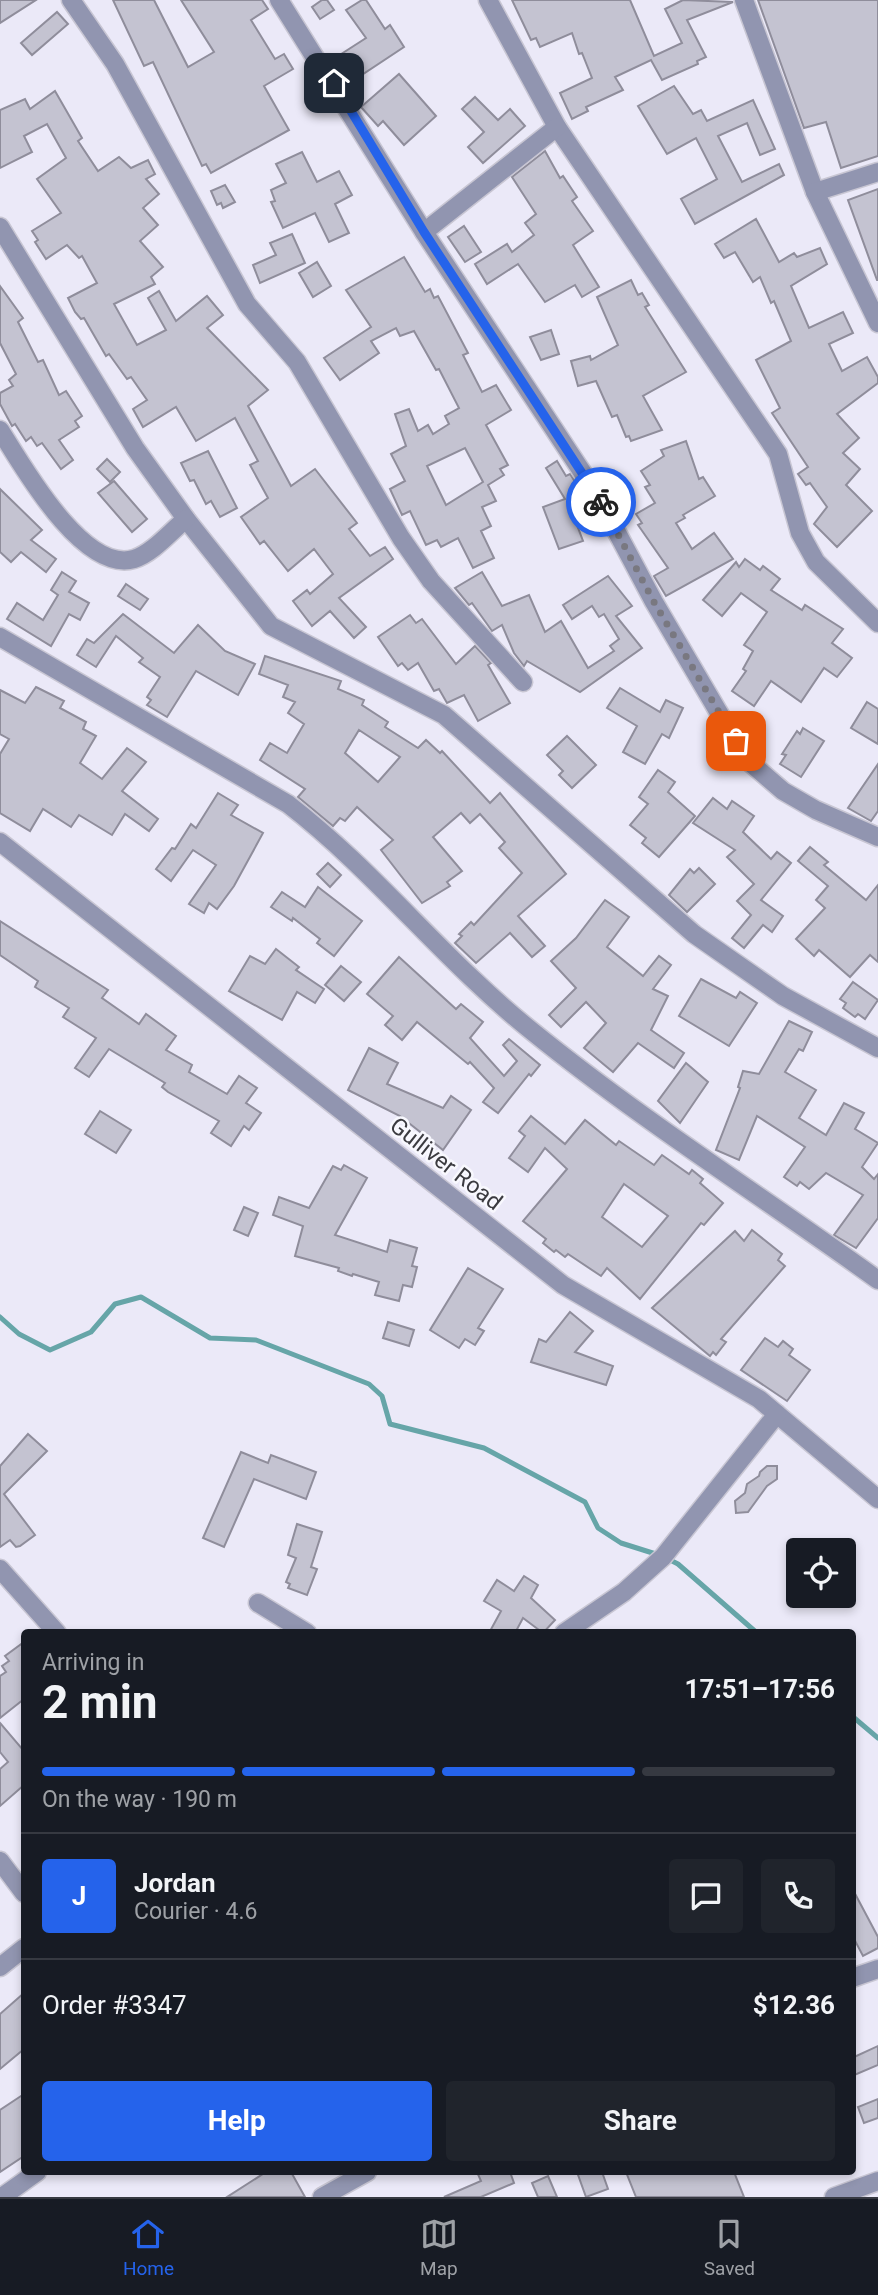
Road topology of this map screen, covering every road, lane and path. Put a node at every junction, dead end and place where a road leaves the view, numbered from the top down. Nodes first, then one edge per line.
1 (71, 0) edge
2 (279, 0) edge
3 (488, 0) edge
4 (744, 0) edge
5 (557, 127) junction
6 (878, 172) edge
7 (815, 192) junction
8 (0, 227) edge
9 (424, 232) junction
10 (878, 323) edge
11 (0, 430) edge
12 (186, 519) junction
13 (878, 623) edge
14 (0, 637) edge
15 (523, 682) dead end
16 (878, 836) edge
17 (0, 842) edge
18 (878, 1048) edge
19 (878, 1280) edge
20 (777, 1414) junction
21 (878, 1499) edge
22 (0, 1569) edge
23 (258, 1603) dead end
24 (53, 1629) edge
25 (300, 1629) edge
26 (570, 1629) edge
27 (2, 1866) edge
28 (21, 1889) edge
29 (21, 1950) edge
30 (0, 1967) edge
31 (878, 1969) edge
32 (856, 1977) edge
33 (33, 2175) edge
34 (362, 2175) edge
35 (878, 2181) edge
36 (2, 2197) edge
37 (322, 2197) edge
38 (834, 2197) edge

1 - 15 street
2 - 9 street
3 - 5 street
4 - 7 street
5 - 9 street
5 - 13 street
6 - 7 street
7 - 10 street
8 - 12 street
9 - 16 street
11 - 12 street
12 - 18 street
14 - 19 street
17 - 20 street, Gulliver Road
20 - 21 street, Gulliver Road
20 - 26 street
22 - 24 street
23 - 25 street
27 - 28 street
29 - 30 street
31 - 32 street
33 - 36 street
34 - 37 street
35 - 38 street

